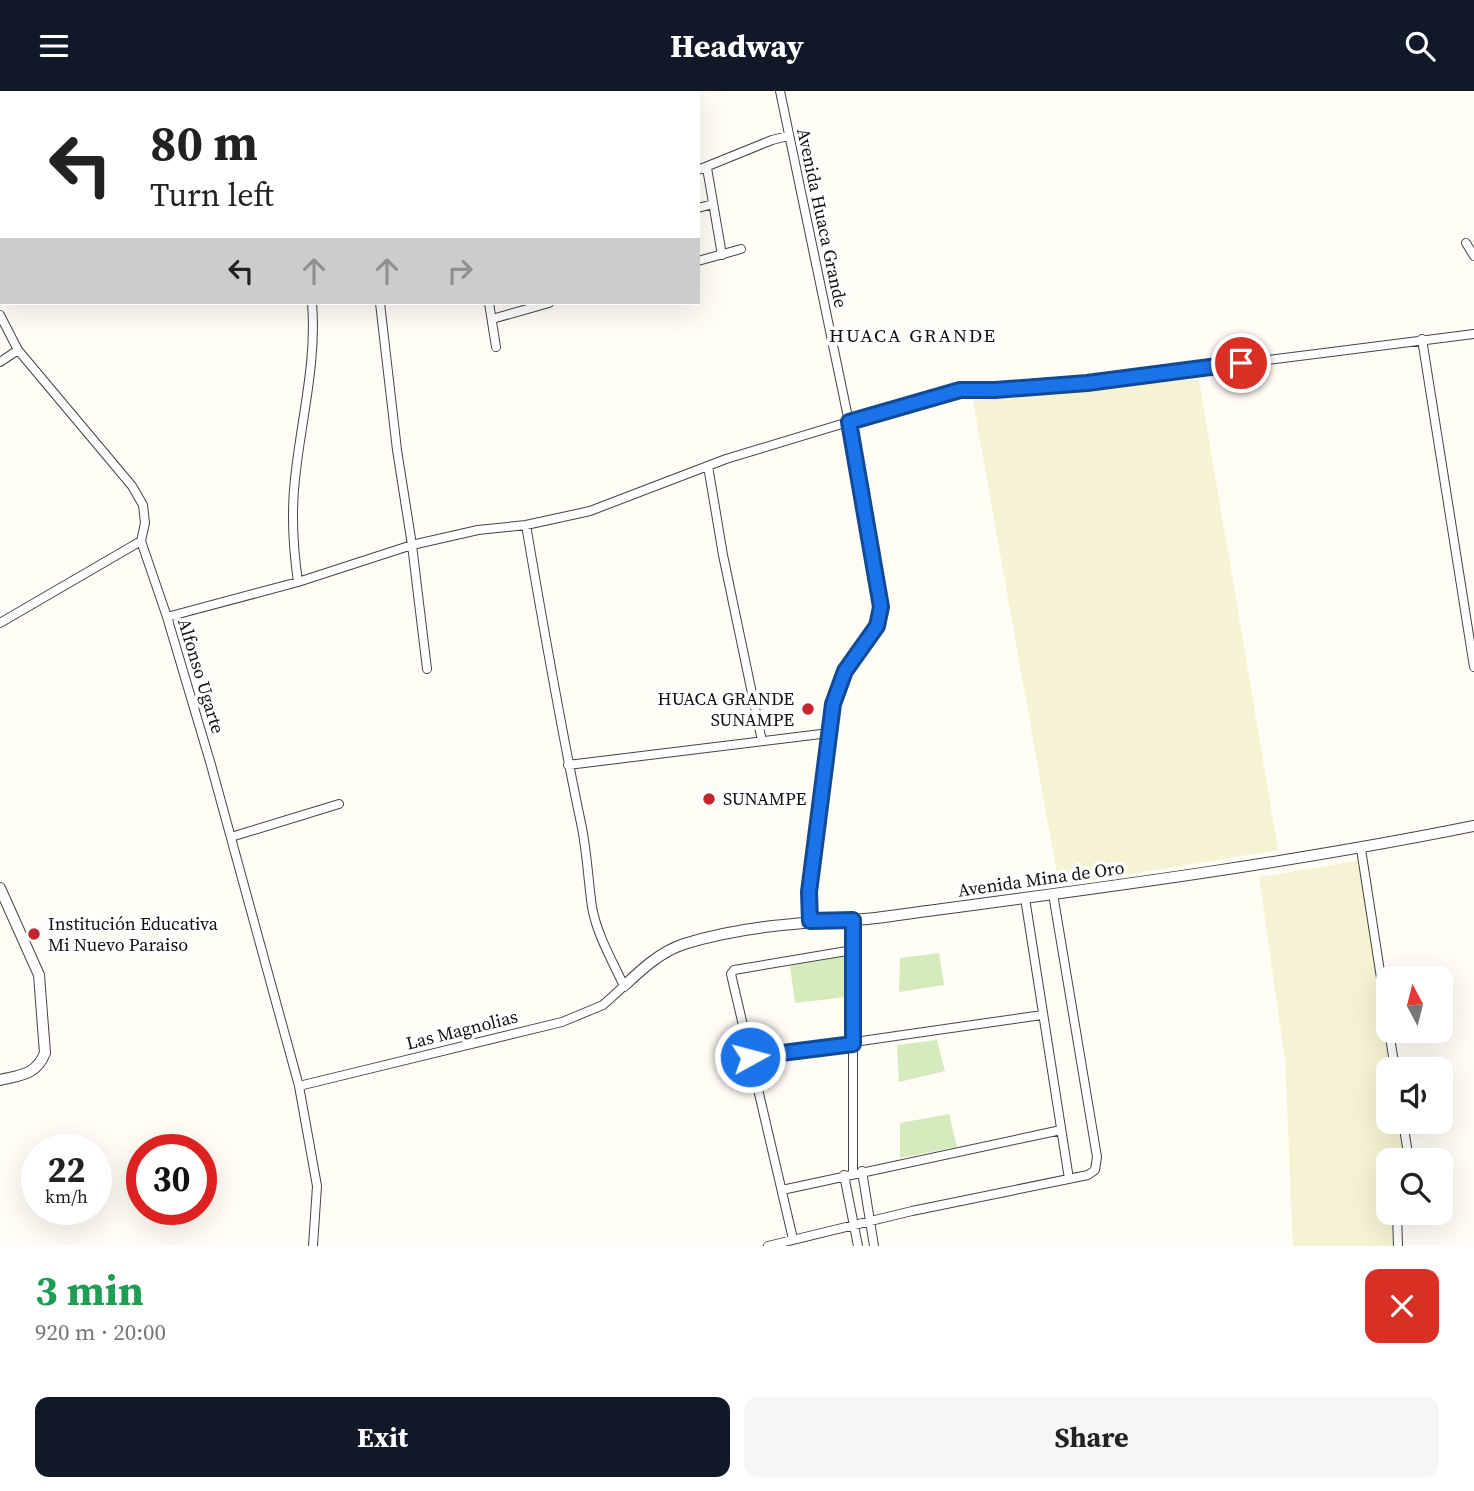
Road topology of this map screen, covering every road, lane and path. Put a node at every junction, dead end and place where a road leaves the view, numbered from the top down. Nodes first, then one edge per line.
1 (780, 91) edge
2 (788, 136) junction
3 (703, 169) edge
4 (713, 204) junction
5 (700, 207) edge
6 (1465, 243) dead end
7 (741, 249) dead end
8 (722, 255) junction
9 (1474, 256) edge
10 (700, 260) edge
11 (312, 305) edge
12 (380, 305) edge
13 (489, 305) edge
14 (542, 305) edge
15 (0, 315) edge
16 (492, 319) junction
17 (1474, 334) edge
18 (1422, 339) junction
19 (496, 347) dead end
20 (18, 350) junction
21 (0, 362) edge
22 (849, 422) junction
23 (708, 466) junction
24 (526, 525) junction
25 (141, 541) junction
26 (412, 545) junction
27 (298, 582) junction
28 (167, 617) junction
29 (0, 623) edge
30 (1474, 667) edge
31 (427, 670) dead end
32 (829, 733) junction
33 (762, 741) junction
34 (568, 765) junction
35 (339, 804) dead end
36 (1474, 826) edge
37 (231, 837) junction
38 (1362, 849) junction
39 (0, 888) edge
40 (1053, 894) junction
41 (1025, 898) junction
42 (853, 920) junction
43 (810, 921) junction
44 (853, 950) junction
45 (1379, 966) edge
46 (624, 986) junction
47 (1042, 1015) junction
48 (853, 1044) junction
49 (750, 1057) junction
50 (0, 1080) edge
51 (299, 1086) junction
52 (1061, 1130) junction
53 (853, 1173) junction
54 (1069, 1179) junction
55 (782, 1190) junction
56 (871, 1220) junction
57 (855, 1224) junction
58 (1397, 1225) edge
59 (793, 1239) junction
60 (313, 1246) edge
61 (768, 1246) edge
62 (858, 1246) edge
63 (874, 1246) edge
64 (1398, 1246) edge

1 - 2 street, Avenida Huaca Grande
2 - 3 street
2 - 22 street, Avenida Huaca Grande
3 - 4 street
4 - 5 street
4 - 8 street
6 - 9 street
7 - 8 street
8 - 10 street
11 - 27 street
12 - 26 street
13 - 16 street
14 - 16 street
15 - 20 street, Alfonso Ugarte
16 - 19 street
17 - 18 street
18 - 22 street
18 - 30 street
20 - 21 street
20 - 25 street, Alfonso Ugarte
22 - 23 street
22 - 32 street, Avenida Huaca Grande
23 - 24 street
23 - 33 street
24 - 26 street
24 - 34 street
25 - 28 street, Alfonso Ugarte
25 - 29 street
26 - 27 street
26 - 31 street
27 - 28 street
28 - 37 street, Alfonso Ugarte
32 - 33 street
32 - 43 street, Avenida Huaca Grande
33 - 34 street
34 - 46 street
35 - 37 street
36 - 38 street, Avenida Mina de Oro
37 - 51 street, Alfonso Ugarte
38 - 40 street, Avenida Mina de Oro
38 - 45 street
39 - 50 street
40 - 41 street, Avenida Mina de Oro
40 - 54 street
41 - 42 street, Avenida Mina de Oro
41 - 47 street
42 - 43 street, Avenida Mina de Oro
42 - 44 street
43 - 46 street, Avenida Mina de Oro
44 - 48 street
44 - 49 street
46 - 51 street, Las Magnolias
47 - 48 street
47 - 52 street
48 - 49 street
48 - 53 street
49 - 55 street
51 - 60 street, Alfonso Ugarte
52 - 53 street
52 - 54 street
53 - 55 street
53 - 56 street
53 - 57 street
54 - 56 street
55 - 59 street
56 - 57 street
56 - 63 street
57 - 59 street
57 - 62 street
58 - 64 street
59 - 61 street

